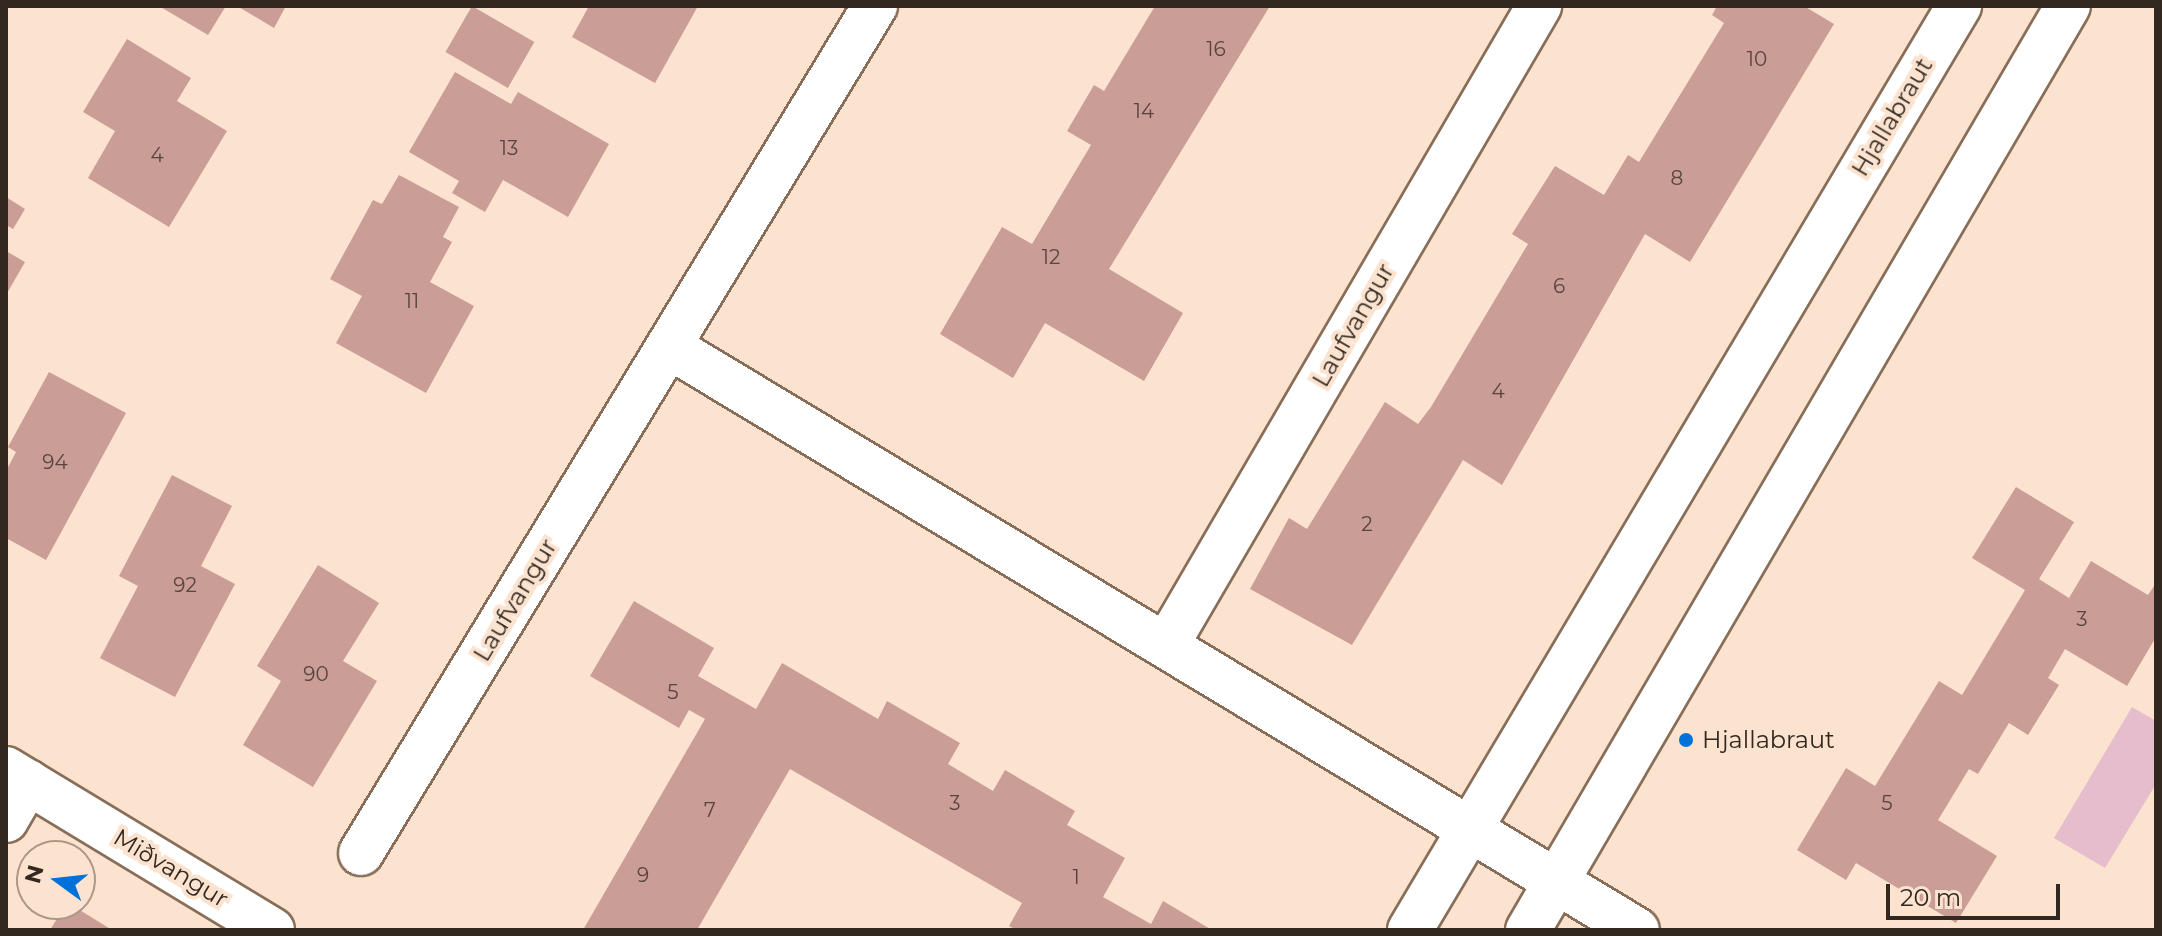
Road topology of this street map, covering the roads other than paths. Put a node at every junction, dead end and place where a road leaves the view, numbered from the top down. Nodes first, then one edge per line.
1 (875, 6) edge
2 (1539, 6) edge
3 (1959, 6) edge
4 (2068, 6) edge
5 (670, 347) junction
6 (1167, 644) junction
7 (17, 775) edge
8 (6, 820) edge
9 (1471, 826) junction
10 (361, 853) dead end
11 (1557, 882) junction
12 (272, 930) edge
13 (1410, 930) edge
14 (1528, 930) edge
15 (1637, 930) edge

1 - 5 street, Laufvangur
2 - 6 street, Laufvangur
3 - 9 street, Hjallabraut
4 - 11 street
5 - 6 street
5 - 10 street, Laufvangur
6 - 9 street
7 - 8 street, Miðvangur
7 - 12 street, Miðvangur
9 - 11 street
9 - 13 street, Hjallabraut
11 - 14 street
11 - 15 street

